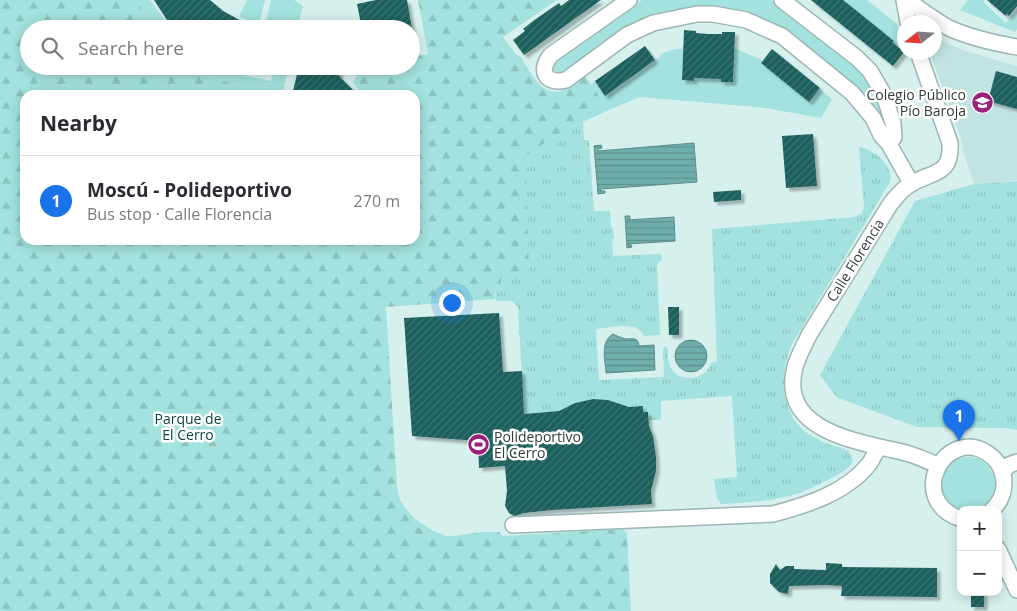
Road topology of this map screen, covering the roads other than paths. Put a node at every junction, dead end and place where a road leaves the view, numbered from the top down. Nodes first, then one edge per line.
1 (630, 0) edge
2 (782, 0) edge
3 (905, 0) edge
4 (907, 15) edge
5 (1017, 47) edge
6 (921, 60) edge
7 (889, 144) junction
8 (911, 183) junction
9 (879, 447) junction
10 (1017, 462) edge
11 (938, 465) junction
12 (1002, 473) junction
13 (995, 506) edge
14 (957, 517) edge
15 (512, 525) dead end
16 (999, 551) edge
17 (1017, 590) edge

1 - 7 street
2 - 7 street
3 - 4 street
3 - 5 street
6 - 8 street, Calle Florencia
7 - 8 street
8 - 9 street, Calle Florencia
9 - 11 street, Calle Florencia
9 - 15 street
10 - 12 street
11 - 12 street
11 - 14 street
12 - 13 street
16 - 17 street

